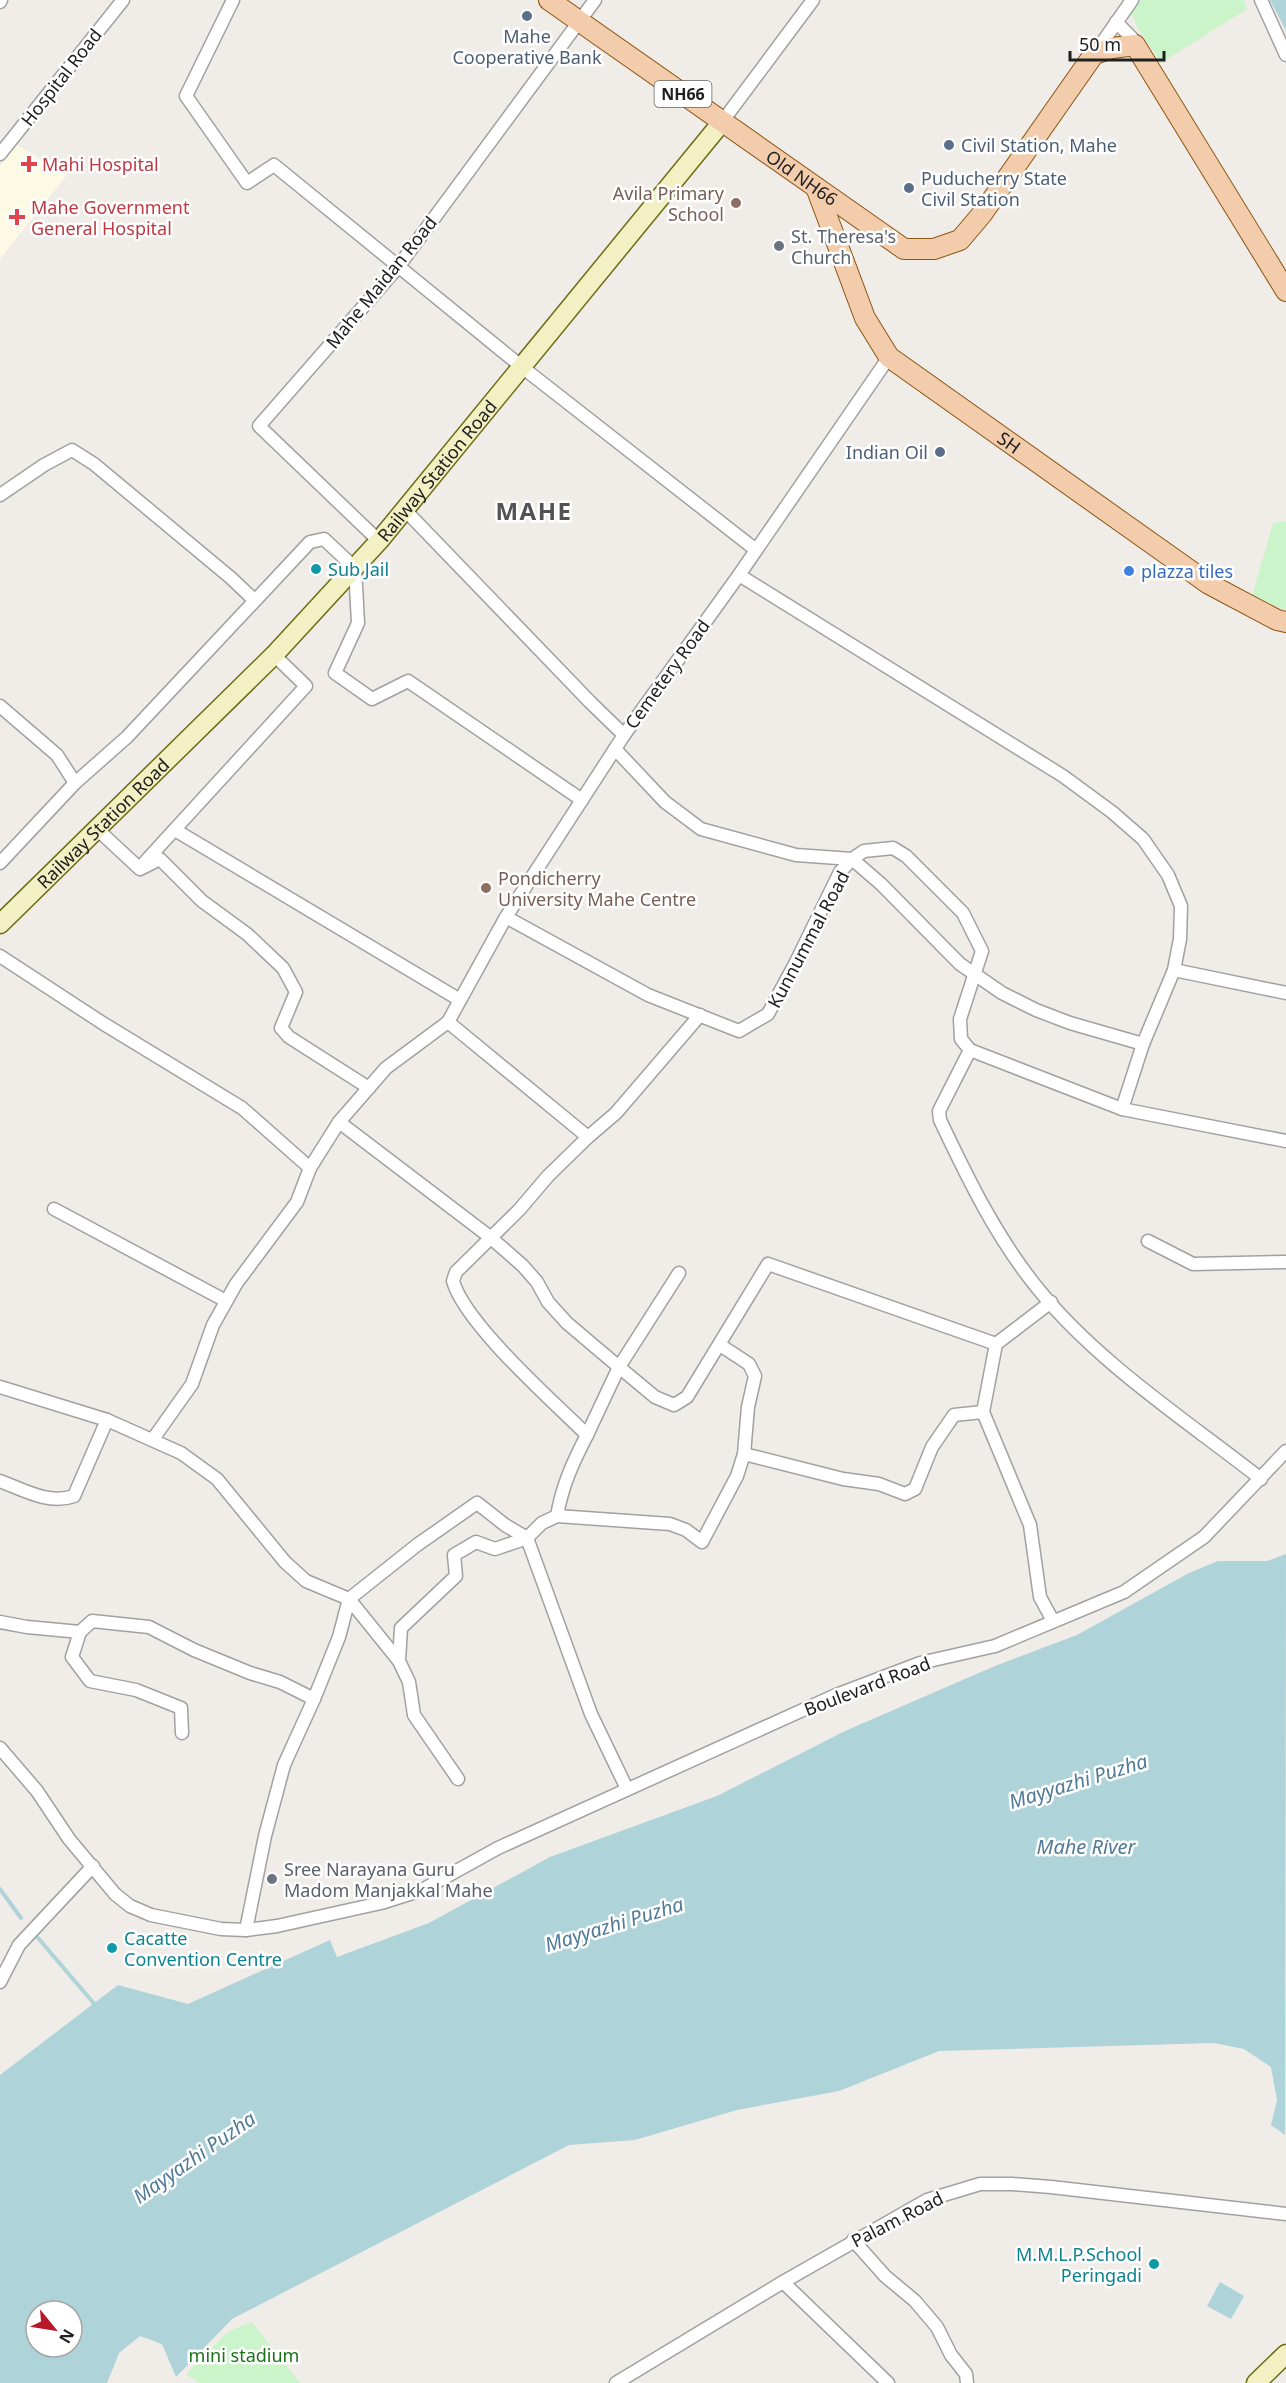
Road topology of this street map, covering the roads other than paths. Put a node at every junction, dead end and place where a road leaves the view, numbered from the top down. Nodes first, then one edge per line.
1 (123, 0) edge
2 (233, 0) edge
3 (549, 0) edge
4 (595, 0) edge
5 (813, 0) edge
6 (1132, 0) edge
7 (1261, 0) edge
8 (579, 21) junction
9 (1116, 22) junction
10 (1135, 45) junction
11 (1094, 54) junction
12 (1286, 55) edge
13 (722, 122) junction
14 (0, 154) edge
15 (817, 190) junction
16 (398, 267) junction
17 (1286, 291) edge
18 (889, 357) junction
19 (522, 367) junction
20 (0, 495) edge
21 (406, 511) junction
22 (380, 542) junction
23 (756, 550) junction
24 (355, 568) junction
25 (739, 575) junction
26 (254, 600) junction
27 (1286, 622) edge
28 (274, 655) junction
29 (0, 706) edge
30 (624, 735) junction
31 (615, 749) junction
32 (75, 783) junction
33 (582, 800) junction
34 (97, 829) junction
35 (175, 830) junction
36 (852, 859) junction
37 (0, 863) edge
38 (140, 868) junction
39 (507, 916) junction
40 (0, 924) edge
41 (0, 956) edge
42 (1174, 970) junction
43 (974, 974) junction
44 (1286, 993) edge
45 (460, 1000) junction
46 (700, 1015) junction
47 (448, 1022) junction
48 (1143, 1044) junction
49 (970, 1050) junction
50 (369, 1088) junction
51 (1122, 1109) junction
52 (339, 1122) junction
53 (588, 1137) junction
54 (1286, 1141) edge
55 (310, 1168) junction
56 (54, 1209) dead end
57 (490, 1237) junction
58 (1148, 1241) dead end
59 (1286, 1262) edge
60 (679, 1273) dead end
61 (226, 1301) junction
62 (1051, 1302) junction
63 (996, 1344) junction
64 (720, 1345) junction
65 (619, 1367) junction
66 (0, 1387) edge
67 (983, 1412) junction
68 (106, 1420) junction
69 (587, 1435) junction
70 (153, 1439) junction
71 (1286, 1451) edge
72 (744, 1454) junction
73 (1261, 1479) junction
74 (0, 1481) edge
75 (557, 1516) junction
76 (527, 1538) junction
77 (349, 1599) junction
78 (1053, 1621) junction
79 (0, 1622) edge
80 (80, 1632) junction
81 (399, 1661) junction
82 (314, 1699) junction
83 (183, 1733) dead end
84 (0, 1748) edge
85 (458, 1779) dead end
86 (627, 1789) junction
87 (93, 1866) junction
88 (246, 1930) junction
89 (0, 1982) edge
90 (1286, 2214) edge
91 (854, 2240) junction
92 (783, 2282) junction
93 (1286, 2354) edge
94 (623, 2381) edge
95 (888, 2383) edge
96 (967, 2383) edge
97 (1256, 2383) edge

1 - 14 street, Hospital Road
2 - 16 street
3 - 8 main road, Old NH66 / NH66
4 - 8 street, Mahe Maidan Road
5 - 13 street
6 - 9 street
7 - 12 street
8 - 13 main road, Old NH66 / NH66
8 - 16 street, Mahe Maidan Road
9 - 10 street
9 - 11 street
10 - 11 main road
10 - 17 main road
11 - 15 main road, Old NH66
13 - 15 main road, Old NH66 / NH66
13 - 19 street, Railway Station Road
15 - 18 main road, SH
16 - 19 street
16 - 22 street, Mahe Maidan Road
18 - 23 street, Cemetery Road
18 - 27 main road, SH
19 - 21 street, Railway Station Road
19 - 23 street
20 - 26 street
21 - 22 street, Railway Station Road
21 - 30 street, Cemetery Road
22 - 24 street, Railway Station Road
23 - 25 street, Cemetery Road
24 - 26 street
24 - 28 street, Railway Station Road
24 - 33 street
25 - 30 street, Cemetery Road
25 - 42 street
26 - 32 street
28 - 34 street, Railway Station Road
28 - 35 street
29 - 32 street
30 - 31 street
31 - 33 street
31 - 36 street
32 - 37 street
33 - 39 street
34 - 38 street
34 - 40 street, Railway Station Road
35 - 38 street
35 - 45 street
36 - 43 street
36 - 43 street, Kunnummal Road
36 - 46 street, Kunnummal Road
38 - 50 street
39 - 45 street
39 - 46 street, Kunnummal Road
41 - 55 street
42 - 44 street
42 - 48 street
43 - 48 street
43 - 49 street, Kunnummal Road
45 - 47 street
46 - 53 street
47 - 50 street
47 - 53 street
48 - 51 street
49 - 51 street
49 - 62 street
50 - 52 street
51 - 54 street
52 - 55 street
52 - 57 street
53 - 57 street
55 - 61 street
56 - 61 street
57 - 65 street
57 - 69 street
58 - 59 street
60 - 65 street
61 - 70 street
62 - 63 street
62 - 73 street
63 - 64 street
63 - 67 street
64 - 65 street
64 - 72 street
65 - 69 street
66 - 68 street
67 - 72 street
67 - 78 street
68 - 70 street
68 - 74 street
69 - 75 street
70 - 77 street
71 - 73 street, Boulevard Road
72 - 75 street
73 - 78 street, Boulevard Road
75 - 76 street
76 - 77 street
76 - 81 street
76 - 86 street
77 - 81 street
77 - 82 street
78 - 86 street, Boulevard Road
79 - 80 street
80 - 82 street
80 - 83 street
81 - 85 street
82 - 88 street
84 - 87 street, Boulevard Road
86 - 88 street, Boulevard Road
87 - 88 street, Boulevard Road
87 - 89 street
90 - 91 street, Palam Road
91 - 92 street, Palam Road
91 - 96 street
92 - 94 street, Palam Road
92 - 95 street
93 - 97 street

